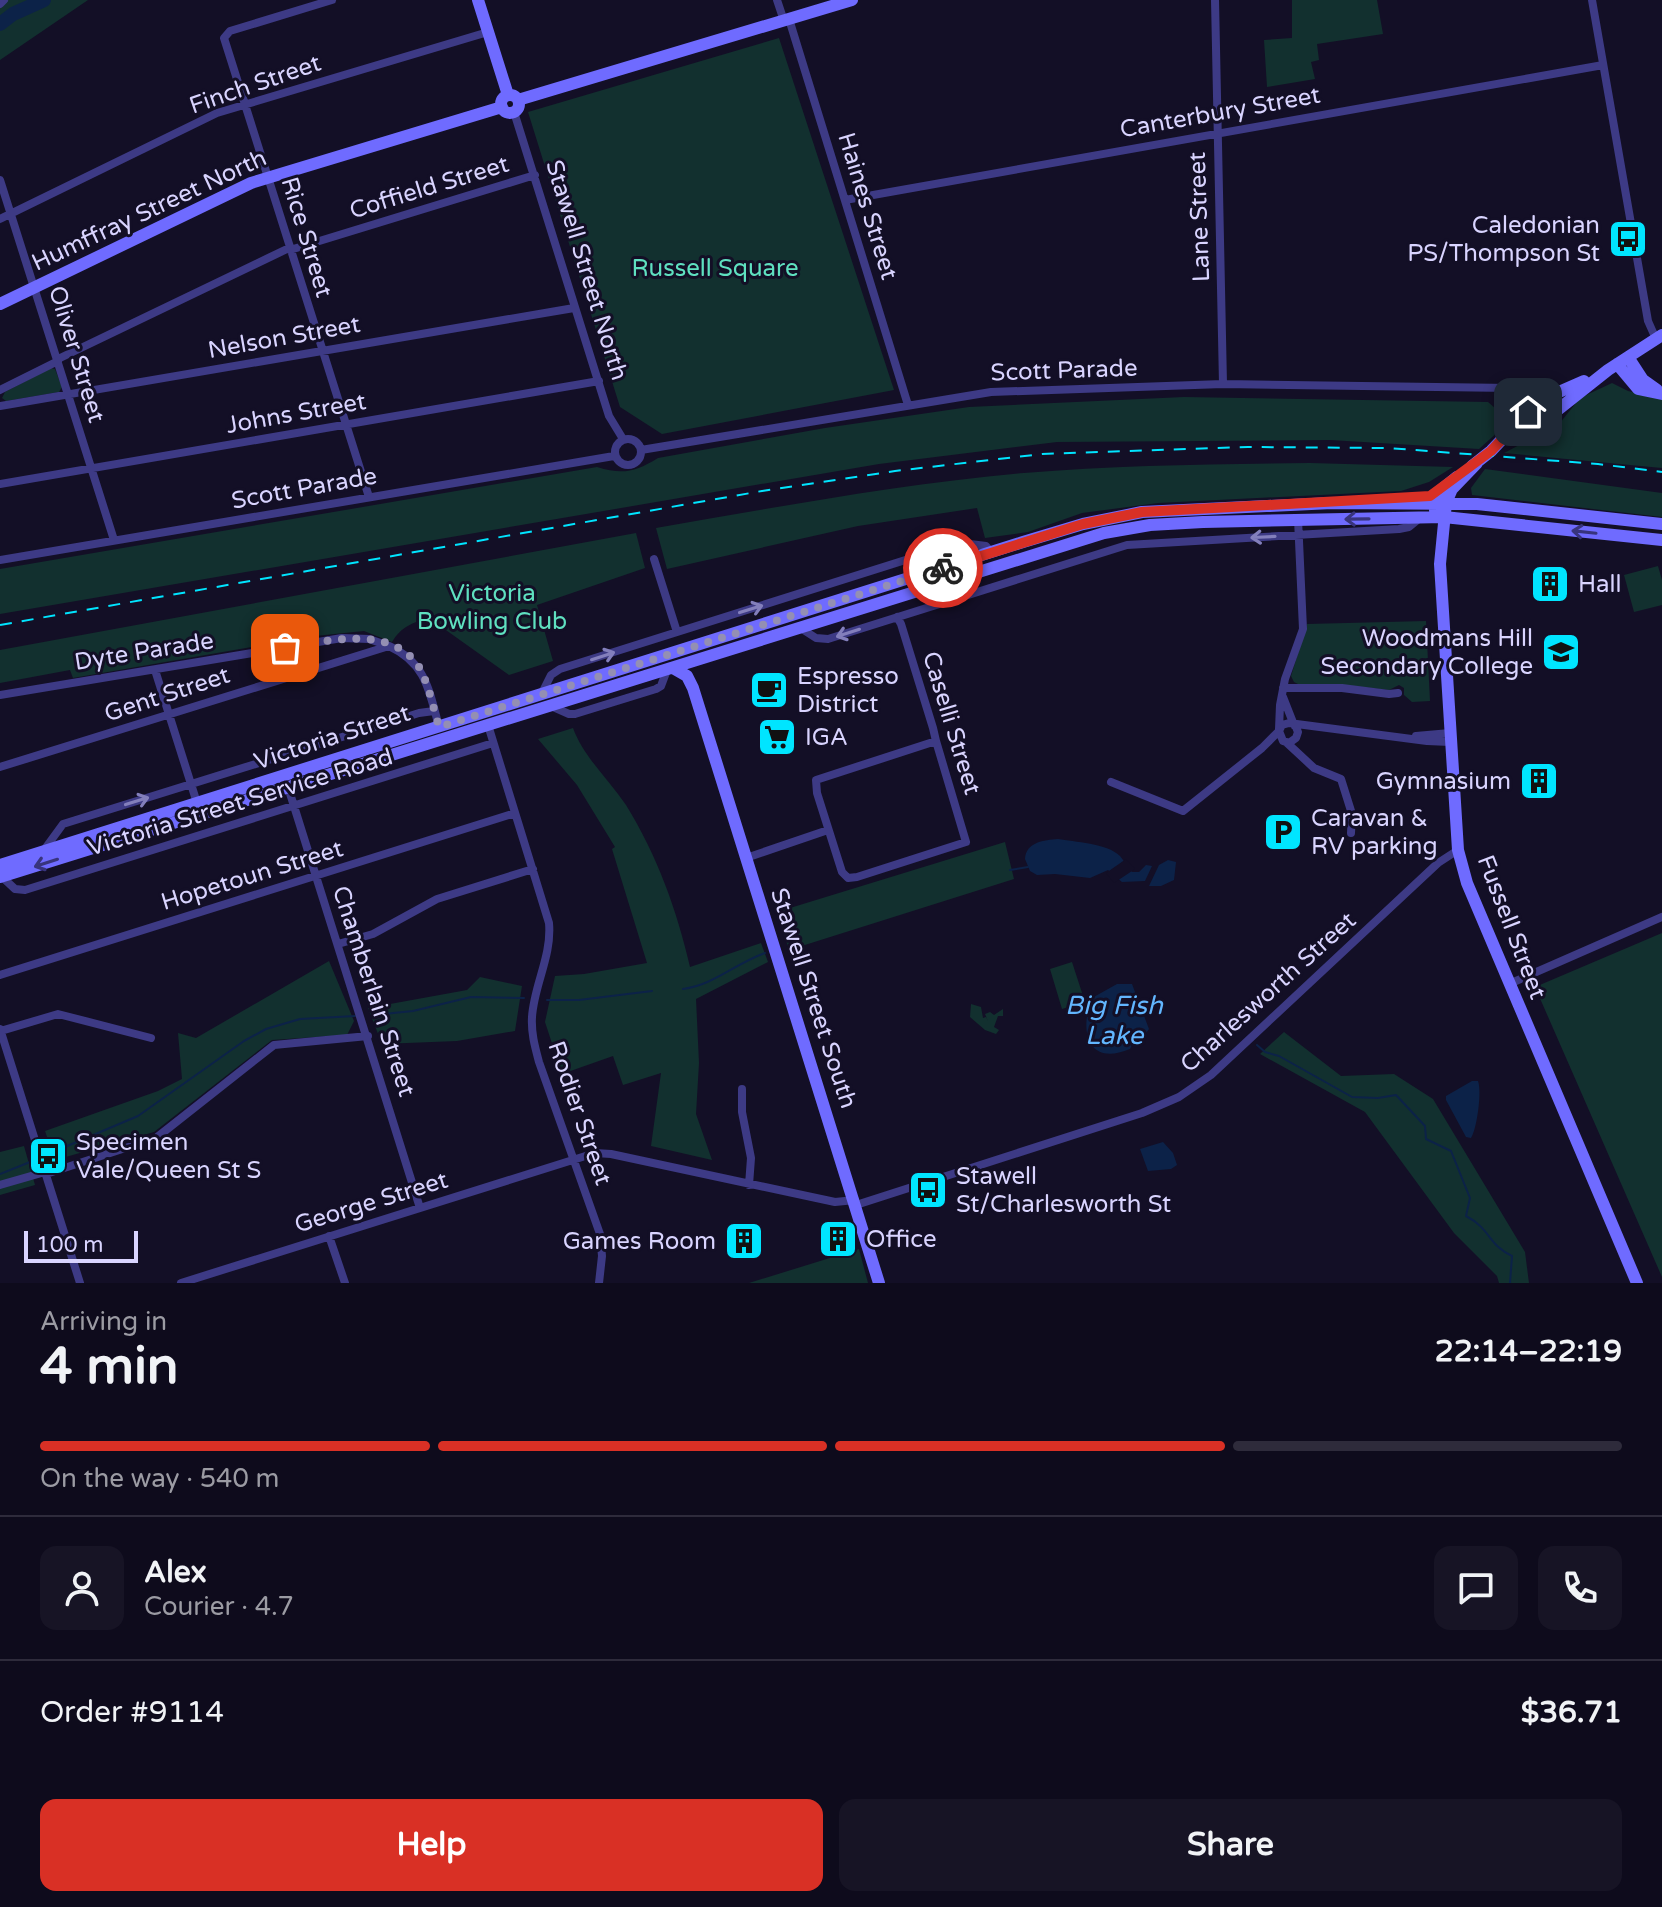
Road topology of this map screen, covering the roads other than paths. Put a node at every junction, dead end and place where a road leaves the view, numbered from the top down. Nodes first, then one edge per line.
1 (332, 0) edge
2 (478, 0) edge
3 (777, 0) edge
4 (852, 0) edge
5 (1215, 0) edge
6 (1592, 0) edge
7 (787, 20) junction
8 (488, 32) junction
9 (1603, 65) junction
10 (510, 103) junction
11 (244, 105) junction
12 (1216, 133) junction
13 (535, 175) junction
14 (267, 177) junction
15 (0, 180) edge
16 (845, 200) junction
17 (12, 213) junction
18 (0, 219) edge
19 (290, 249) junction
20 (35, 286) junction
21 (0, 304) edge
22 (574, 308) junction
23 (1659, 337) edge
24 (321, 351) junction
25 (58, 360) junction
26 (1618, 364) junction
27 (599, 381) junction
28 (1223, 384) junction
29 (1494, 389) junction
30 (0, 390) edge
31 (1662, 393) edge
32 (69, 394) junction
33 (1542, 399) junction
34 (908, 405) junction
35 (0, 406) edge
36 (1528, 410) junction
37 (1555, 412) junction
38 (345, 425) junction
39 (1540, 426) junction
40 (623, 439) junction
41 (641, 450) junction
42 (1491, 451) junction
43 (614, 456) junction
44 (1477, 463) junction
45 (91, 468) junction
46 (1466, 475) junction
47 (1449, 482) junction
48 (0, 484) edge
49 (369, 497) junction
50 (1332, 503) junction
51 (1441, 503) junction
52 (1477, 504) junction
53 (1440, 517) junction
54 (1421, 518) junction
55 (1298, 519) junction
56 (1662, 524) edge
57 (1299, 534) junction
58 (114, 540) junction
59 (1662, 540) edge
60 (991, 552) junction
61 (654, 559) dead end
62 (0, 560) edge
63 (997, 566) junction
64 (1003, 582) junction
65 (897, 617) junction
66 (802, 629) junction
67 (677, 632) junction
68 (389, 646) junction
69 (673, 653) junction
70 (690, 663) junction
71 (670, 669) junction
72 (155, 670) junction
73 (1283, 690) junction
74 (1398, 693) dead end
75 (541, 694) junction
76 (0, 695) edge
77 (434, 711) junction
78 (168, 714) junction
79 (486, 719) junction
80 (1294, 725) junction
81 (439, 727) junction
82 (705, 727) junction
83 (1318, 727) junction
84 (1279, 730) junction
85 (1297, 737) junction
86 (1450, 738) junction
87 (936, 741) junction
88 (1285, 742) junction
89 (493, 743) junction
90 (1262, 748) junction
91 (1303, 757) junction
92 (0, 767) edge
93 (1111, 782) dead end
94 (191, 785) junction
95 (288, 787) junction
96 (197, 803) junction
97 (294, 806) junction
98 (515, 813) junction
99 (828, 830) junction
100 (1351, 833) dead end
101 (1458, 850) junction
102 (44, 851) junction
103 (746, 858) junction
104 (533, 869) junction
105 (1, 873) edge
106 (316, 876) junction
107 (1662, 917) edge
108 (338, 944) junction
109 (0, 975) edge
110 (1509, 984) junction
111 (0, 1030) edge
112 (368, 1036) junction
113 (151, 1038) dead end
114 (2, 1047) edge
115 (742, 1089) dead end
116 (573, 1160) junction
117 (46, 1173) junction
118 (0, 1185) edge
119 (749, 1185) junction
120 (855, 1203) junction
121 (420, 1208) junction
122 (329, 1236) junction
123 (80, 1283) edge
124 (181, 1283) edge
125 (345, 1283) edge
126 (599, 1283) edge
127 (879, 1283) edge
128 (1637, 1283) edge

1 - 11 street, Rice Street
2 - 8 main road, Stawell Street North
3 - 7 street, Haines Street
4 - 7 main road, Humffray Street North
5 - 12 street, Lane Street
6 - 9 street
7 - 10 main road, Humffray Street North
7 - 16 street, Haines Street
8 - 10 main road, Stawell Street North
8 - 11 street, Finch Street
9 - 12 street, Canterbury Street
9 - 23 street
10 - 13 street, Stawell Street North
10 - 14 main road, Humffray Street North
11 - 14 street, Rice Street
11 - 17 street, Finch Street
12 - 16 street, Canterbury Street
12 - 28 street, Lane Street
13 - 19 street, Coffield Street
13 - 22 street, Stawell Street North
14 - 19 street, Rice Street
14 - 20 main road, Humffray Street North
15 - 17 street, Oliver Street
16 - 34 street, Haines Street
17 - 18 street, Finch Street
17 - 20 street, Oliver Street
19 - 24 street, Rice Street
19 - 25 street, Coffield Street
20 - 21 main road, Humffray Street North
20 - 25 street, Oliver Street
22 - 24 street, Nelson Street
22 - 27 street, Stawell Street North
23 - 26 main road
24 - 32 street, Nelson Street
24 - 38 street, Rice Street
25 - 30 street, Coffield Street
25 - 32 street, Oliver Street
26 - 31 main road
26 - 33 main road
26 - 37 main road
27 - 38 street, Johns Street
27 - 40 street, Stawell Street North
28 - 29 street, Scott Parade
28 - 34 street, Scott Parade
29 - 33 street, Scott Parade
29 - 36 street, Scott Parade
32 - 35 street, Nelson Street
32 - 45 street, Oliver Street
33 - 36 main road
33 - 37 main road
34 - 41 street, Scott Parade
36 - 39 main road
36 - 42 main road
37 - 39 main road
38 - 45 street, Johns Street
38 - 49 street, Rice Street
39 - 42 main road
40 - 41 street
40 - 43 street
41 - 43 street
42 - 44 main road
43 - 49 street, Scott Parade
44 - 46 main road
44 - 47 main road
45 - 48 street, Johns Street
45 - 58 street, Oliver Street
46 - 51 main road
46 - 52 main road
47 - 50 main road
47 - 51 main road
49 - 58 street, Scott Parade
50 - 51 main road, Victoria Street
50 - 60 main road, Victoria Street
51 - 52 main road, Victoria Street
51 - 53 main road, Fussell Street
52 - 56 main road, Victoria Street
53 - 54 main road, Victoria Street
59 -> 53 main road, Victoria Street
53 - 86 main road, Fussell Street
54 -> 55 main road, Victoria Street
54 - 57 street
55 - 57 street
55 - 63 main road, Victoria Street
57 -> 64 street
57 - 73 street
58 - 62 street, Scott Parade
60 - 63 main road
67 -> 60 street
60 - 69 main road, Victoria Street
61 - 67 street
63 - 64 street
63 - 66 main road, Victoria Street
64 - 65 street
65 -> 66 street
65 - 87 street, Caselli Street
66 - 70 main road, Victoria Street
75 -> 67 street
68 - 72 street, Dyte Parade
68 - 77 street
68 - 78 street, Gent Street
69 - 70 main road
69 - 75 main road, Victoria Street
70 - 71 main road, Victoria Street
70 - 82 main road, Stawell Street South
71 - 79 main road, Victoria Street
71 - 82 main road, Stawell Street South
72 - 76 street, Dyte Parade
72 - 78 street
73 - 74 street
73 - 80 street
73 - 84 street
75 - 79 main road, Victoria Street
77 - 81 street
77 - 94 street, Victoria Street Service Road
78 - 92 street, Gent Street
78 - 94 street
79 - 81 main road, Victoria Street
79 - 89 street, Rodier Street
79 - 95 main road, Victoria Street
80 - 83 street
80 - 84 street
80 - 85 street
81 - 96 main road, Victoria Street
82 - 103 main road, Stawell Street South
83 - 85 street
83 - 86 street
84 - 88 street
84 - 90 street
85 - 88 street
85 - 91 street
86 - 101 main road, Fussell Street
87 - 99 street
87 - 99 street, Caselli Street
88 - 90 street
88 - 91 street
89 - 97 street, Victoria Street Service Road
89 - 98 street, Rodier Street
90 - 93 street
91 - 100 street
94 - 96 street
102 -> 94 street, Victoria Street Service Road
95 - 97 street, Chamberlain Street
95 -> 105 main road, Victoria Street
96 - 102 main road, Victoria Street
97 - 105 street, Victoria Street Service Road
97 - 106 street, Chamberlain Street
98 - 104 street, Rodier Street
98 - 106 street, Hopetoun Street
99 - 103 street
101 - 110 main road, Fussell Street
101 - 120 street, Charlesworth Street
102 - 105 main road, Victoria Street
103 - 120 main road, Stawell Street South
104 - 108 street
104 - 116 street, Rodier Street
106 - 108 street, Chamberlain Street
106 - 109 street, Hopetoun Street
107 - 110 street
108 - 112 street, Chamberlain Street
110 - 128 main road, Fussell Street
111 - 113 street
111 - 114 street
112 - 117 street
112 - 121 street, Chamberlain Street
114 - 117 street
115 - 119 street
116 - 119 street, Charlesworth Street
116 - 121 street, George Street
116 - 126 street, Rodier Street
117 - 118 street
117 - 123 street
119 - 120 street, Charlesworth Street
120 - 127 main road, Stawell Street South
121 - 122 street, George Street
122 - 124 street, George Street
122 - 125 street

